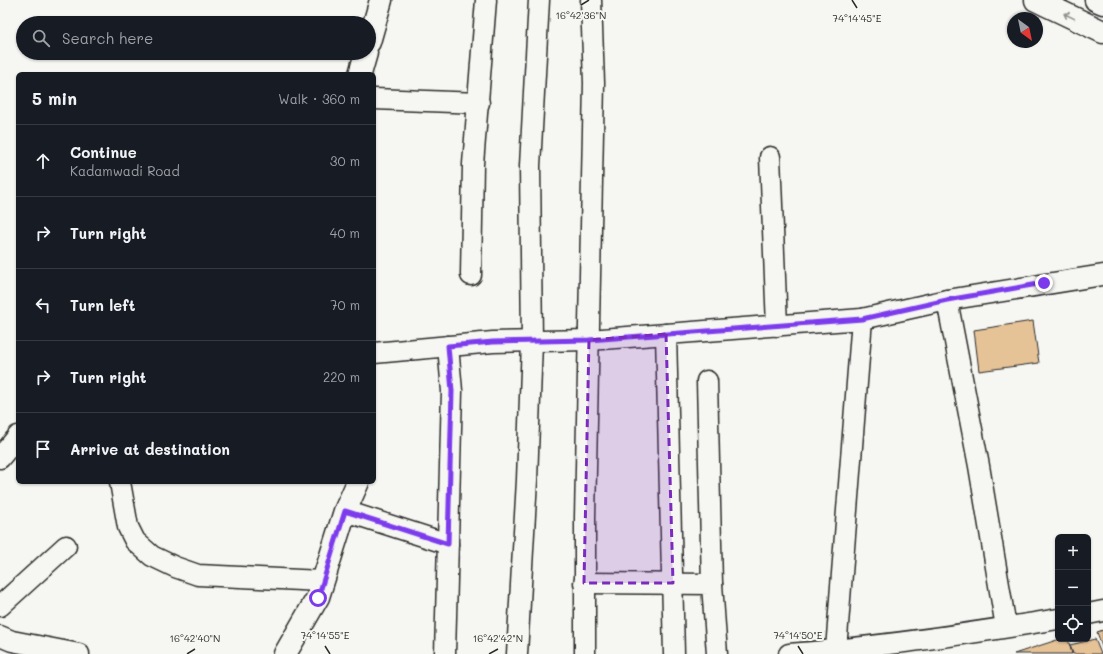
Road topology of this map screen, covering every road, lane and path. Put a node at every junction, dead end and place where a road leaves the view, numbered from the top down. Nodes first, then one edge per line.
1 (381, 0) edge
2 (486, 0) edge
3 (539, 0) edge
4 (591, 0) edge
5 (1036, 0) edge
6 (1096, 0) edge
7 (1103, 3) edge
8 (376, 18) edge
9 (1103, 32) edge
10 (364, 60) edge
11 (361, 72) edge
12 (376, 98) edge
13 (479, 103) junction
14 (770, 158) dead end
15 (1103, 274) edge
16 (471, 275) dead end
17 (947, 300) junction
18 (862, 319) junction
19 (777, 326) junction
20 (666, 334) junction
21 (589, 340) junction
22 (532, 342) junction
23 (448, 346) junction
24 (376, 353) edge
25 (707, 380) dead end
26 (16, 438) edge
27 (0, 458) edge
28 (120, 484) edge
29 (357, 484) edge
30 (345, 511) junction
31 (448, 544) junction
32 (66, 546) dead end
33 (321, 581) junction
34 (584, 582) junction
35 (673, 583) junction
36 (712, 584) junction
37 (0, 606) edge
38 (1103, 611) edge
39 (1091, 613) edge
40 (1055, 619) edge
41 (1006, 627) junction
42 (0, 636) edge
43 (926, 646) edge
44 (836, 650) junction
45 (79, 654) edge
46 (285, 654) edge
47 (445, 654) edge
48 (517, 654) edge
49 (585, 654) edge
50 (674, 654) edge
51 (717, 654) edge
52 (789, 654) edge

1 - 8 street
2 - 13 street
3 - 22 street
4 - 21 street
9 -> 5 street
6 - 7 street
10 - 11 street
12 - 13 street
13 - 16 street
14 - 19 street
15 - 17 street
17 - 18 street
17 - 41 street
18 - 19 street
18 - 44 street
19 - 20 street
20 - 21 street
20 - 35 street
21 - 22 street
21 - 34 street
22 - 23 street
22 - 48 street
23 - 24 street
23 - 31 street
25 - 36 street
26 - 27 street
28 - 33 street
29 - 30 street
30 - 31 street
30 - 33 street
31 - 47 street
32 - 37 street
33 - 46 street
34 - 35 street
34 - 49 street
35 - 36 street
35 - 50 street
36 - 51 street
38 - 39 street
40 - 41 street
41 - 43 street
42 - 45 street
43 - 44 street
44 - 52 street

